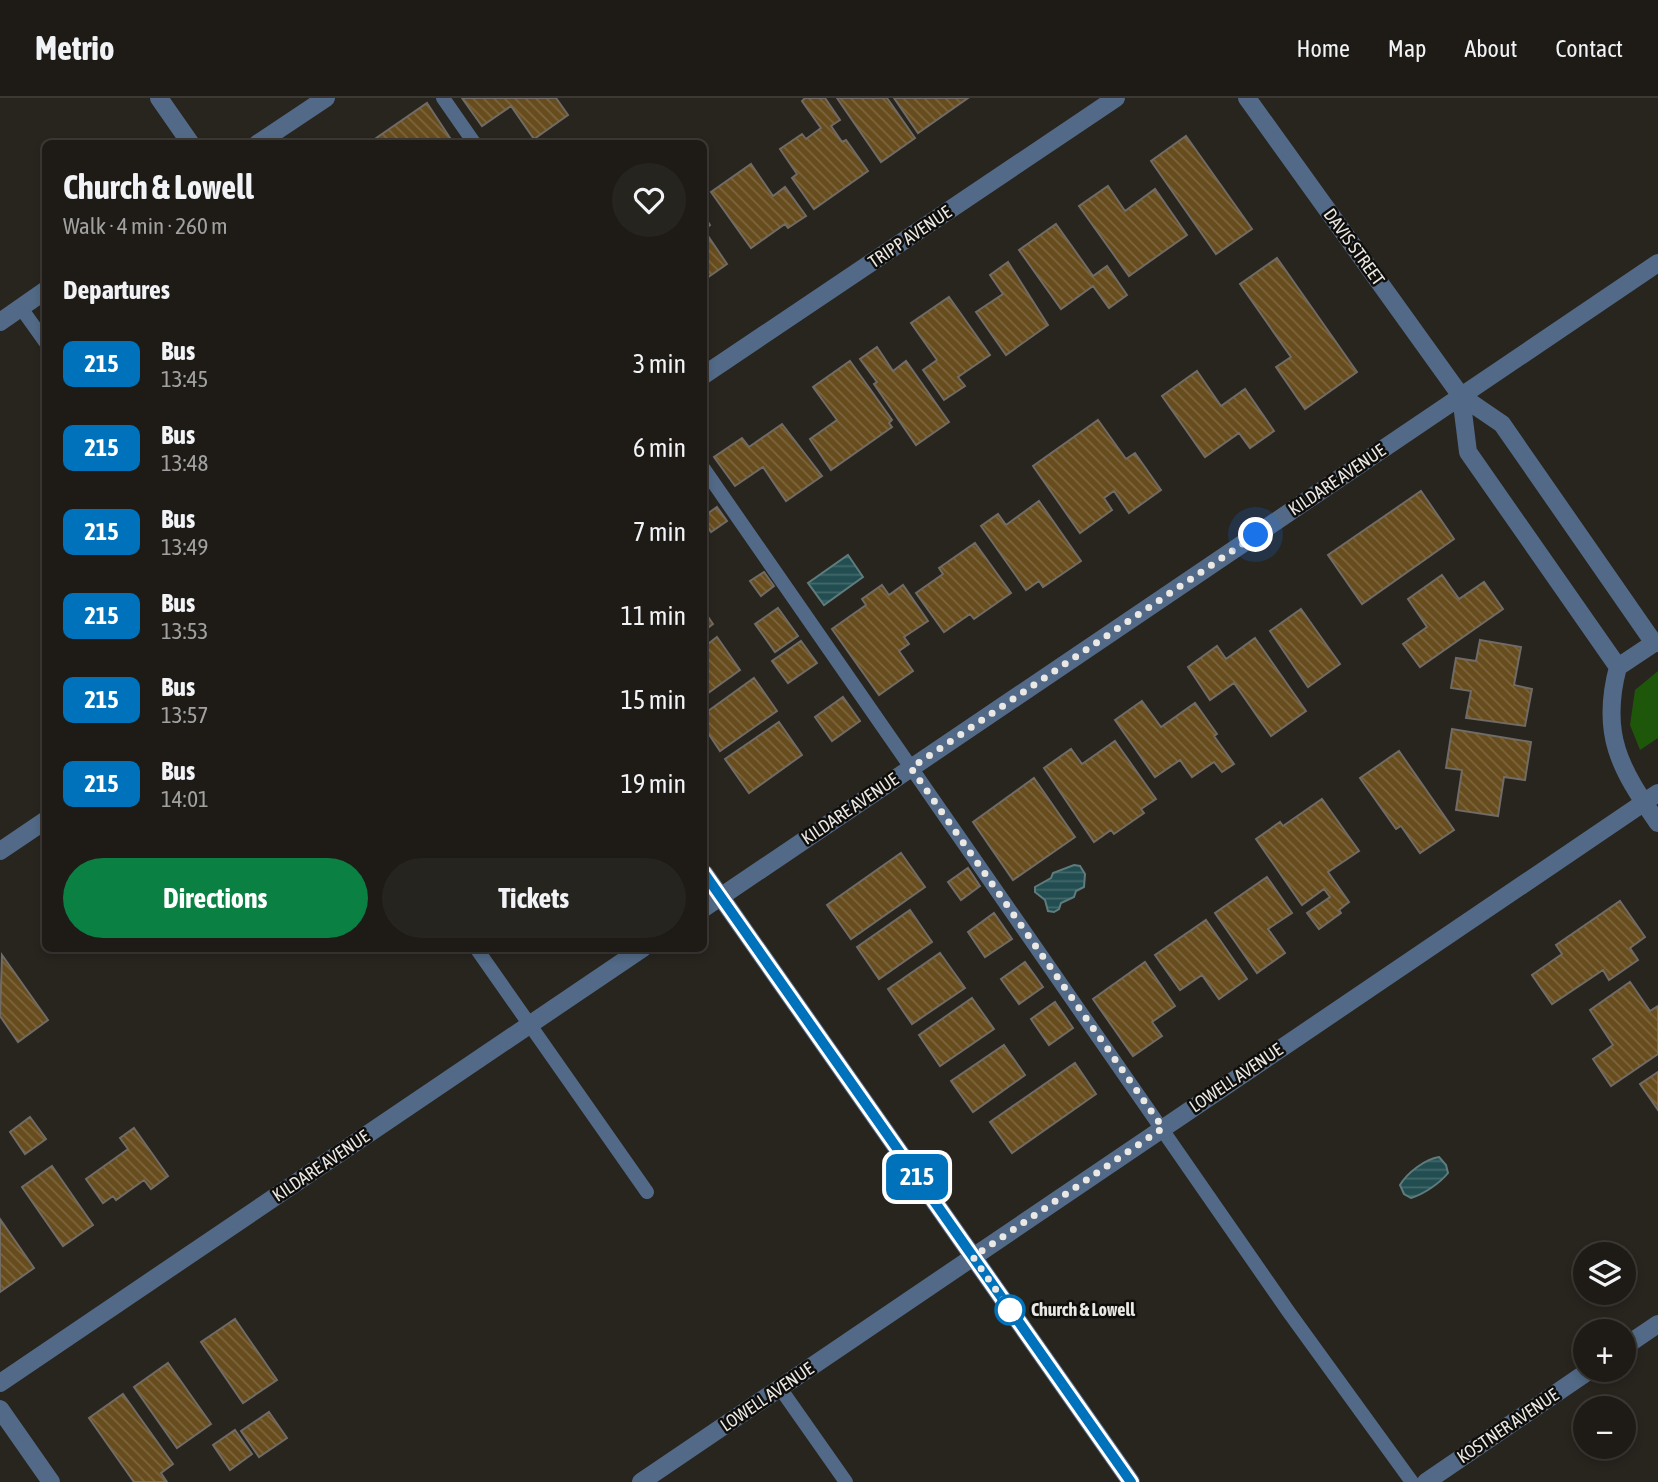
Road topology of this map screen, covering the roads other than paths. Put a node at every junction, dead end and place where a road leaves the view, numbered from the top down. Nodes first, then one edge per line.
1 (159, 98) edge
2 (326, 98) edge
3 (443, 98) edge
4 (1116, 98) edge
5 (1247, 98) edge
6 (188, 140) edge
7 (263, 140) edge
8 (472, 140) edge
9 (1658, 263) edge
10 (42, 293) edge
11 (20, 308) junction
12 (0, 321) edge
13 (42, 338) edge
14 (707, 373) edge
15 (1461, 396) junction
16 (707, 472) edge
17 (1656, 643) edge
18 (1618, 667) junction
19 (911, 768) junction
20 (1651, 798) edge
21 (42, 823) edge
22 (1658, 823) edge
23 (0, 851) edge
24 (707, 877) edge
25 (720, 896) junction
26 (707, 906) edge
27 (479, 952) edge
28 (637, 952) edge
29 (531, 1024) junction
30 (1163, 1128) junction
31 (647, 1192) dead end
32 (973, 1257) junction
33 (1658, 1324) edge
34 (1636, 1340) edge
35 (1573, 1382) edge
36 (0, 1383) edge
37 (780, 1388) junction
38 (0, 1409) edge
39 (51, 1482) edge
40 (641, 1482) edge
41 (846, 1482) edge
42 (1131, 1482) edge
43 (1412, 1482) edge
44 (1426, 1482) edge

1 - 6 street
2 - 7 street
3 - 8 lane
4 - 14 street, TRIPP AVENUE
5 - 15 street, DAVIS STREET
9 - 15 street, KILDARE AVENUE
10 - 11 street
11 - 12 street
11 - 13 lane
15 - 17 street, DAVIS STREET
15 - 18 street, DAVIS STREET
15 - 19 street, KILDARE AVENUE
16 - 19 lane
17 - 18 street, DAVIS STREET
18 - 20 street
19 - 25 street, KILDARE AVENUE
19 - 30 lane
20 - 22 street
20 - 30 street, LOWELL AVENUE
21 - 23 street
24 - 25 street
25 - 26 street, KILDARE AVENUE
25 - 32 street
27 - 29 lane
28 - 29 street, KILDARE AVENUE
29 - 31 lane
29 - 36 street, KILDARE AVENUE
30 - 32 street, LOWELL AVENUE
30 - 43 lane
32 - 37 street, LOWELL AVENUE
32 - 42 street
33 - 34 street
35 - 44 street, KOSTNER AVENUE
37 - 40 street, LOWELL AVENUE
37 - 41 lane
38 - 39 street

